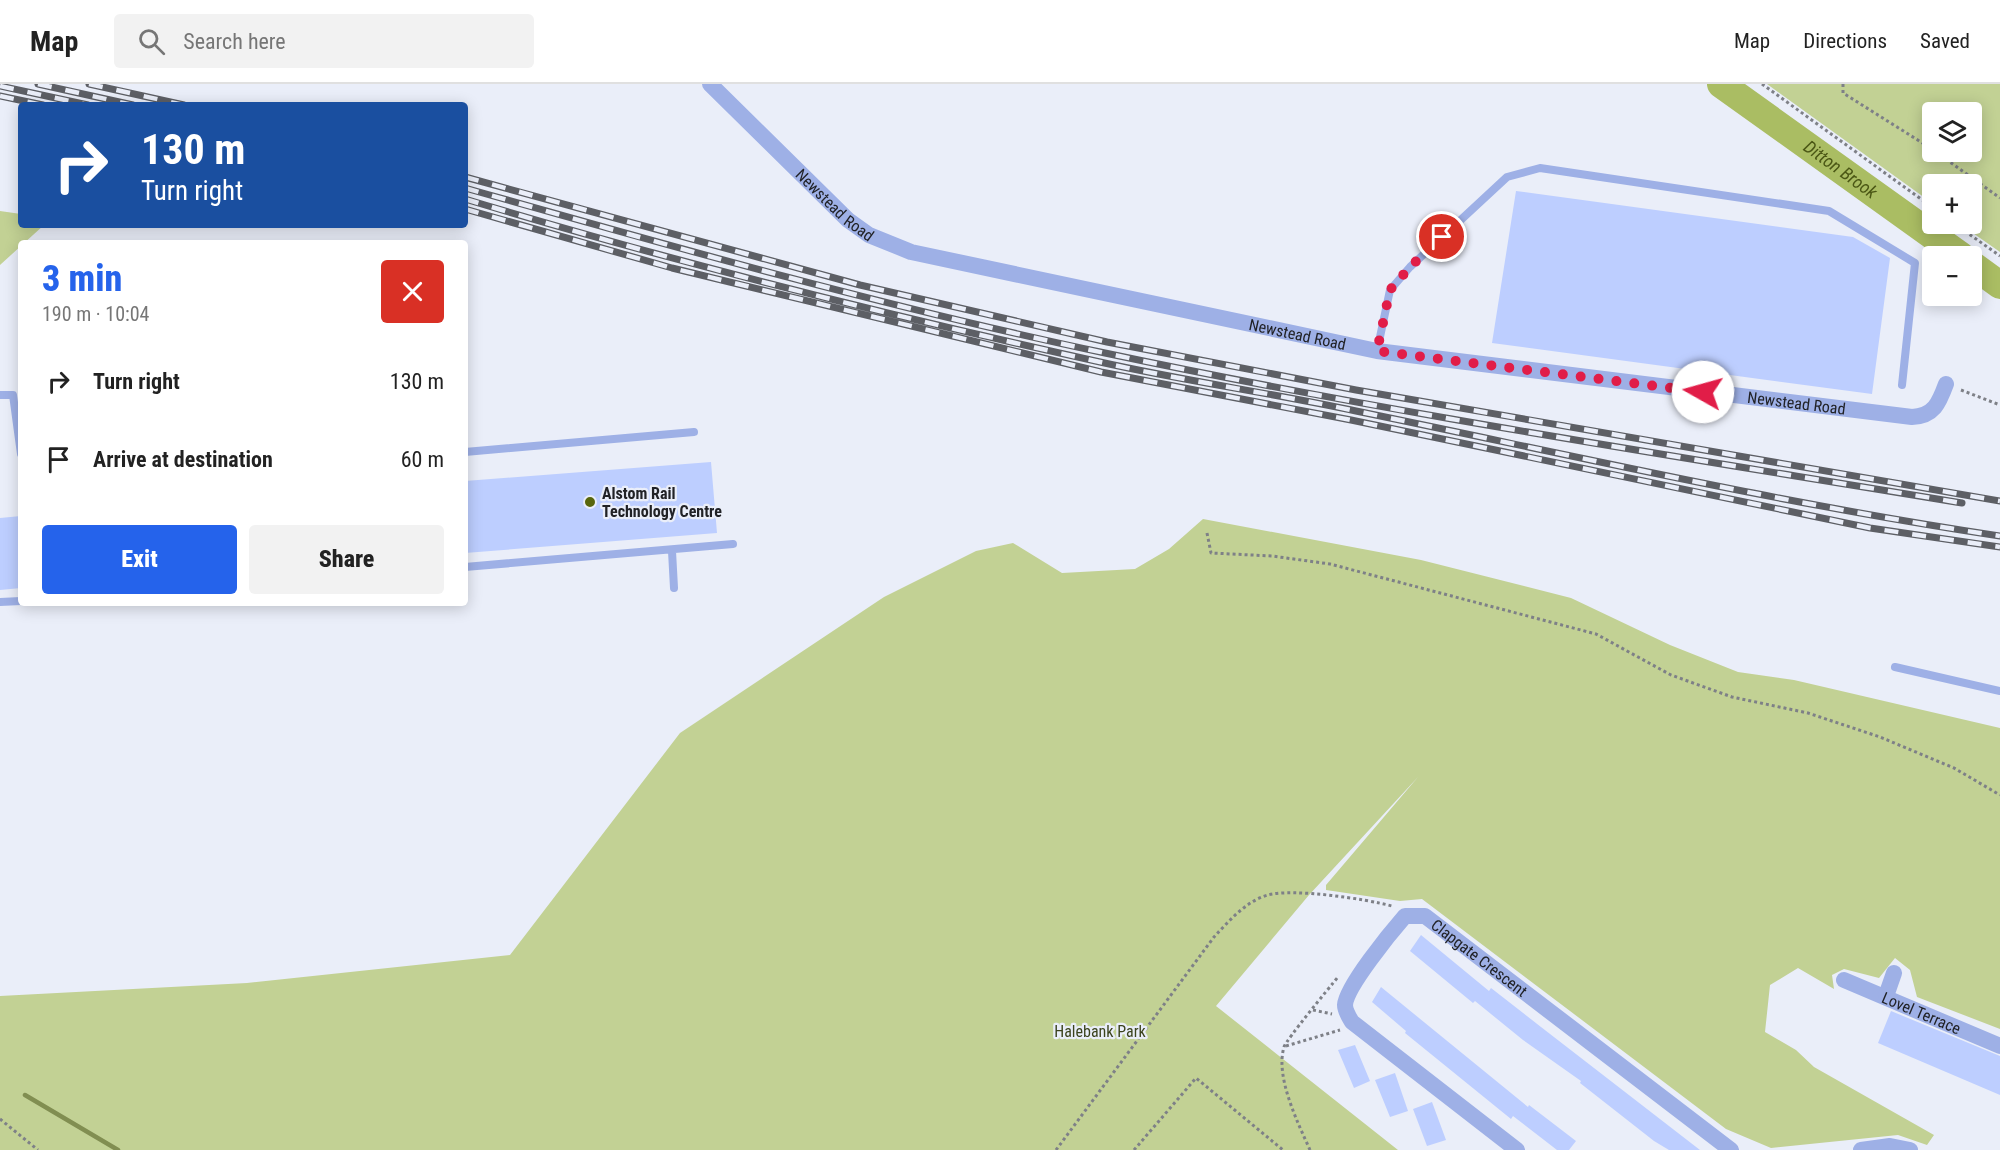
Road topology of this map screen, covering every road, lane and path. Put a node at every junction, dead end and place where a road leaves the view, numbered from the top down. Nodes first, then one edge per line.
1 (710, 84) edge
2 (1762, 84) edge
3 (1843, 84) edge
4 (1922, 142) edge
5 (1950, 162) edge
6 (2000, 198) edge
7 (1922, 200) edge
8 (1969, 234) edge
9 (2000, 256) edge
10 (1377, 351) junction
11 (1946, 384) joint
12 (1902, 386) dead end
13 (0, 395) edge
14 (2000, 405) edge
15 (18, 432) edge
16 (694, 432) dead end
17 (468, 452) edge
18 (1207, 533) dead end
19 (733, 544) dead end
20 (672, 551) junction
21 (468, 567) edge
22 (674, 588) dead end
23 (18, 601) edge
24 (0, 602) edge
25 (1895, 667) dead end
26 (2000, 691) edge
27 (2000, 795) edge
28 (1405, 916) junction
29 (1894, 973) dead end
30 (1844, 980) dead end
31 (1886, 996) junction
32 (1313, 1010) dead end
33 (1335, 1015) dead end
34 (1352, 1022) junction
35 (2000, 1046) edge
36 (0, 1119) edge
37 (39, 1150) edge
38 (1056, 1150) edge
39 (1134, 1150) edge
40 (1283, 1150) edge
41 (1310, 1150) edge
42 (1517, 1150) edge
43 (1731, 1150) edge
44 (1861, 1150) edge
45 (1910, 1150) edge

1 - 10 street, Newstead Road
2 - 7 path
3 - 4 path
5 - 6 path
8 - 9 path
10 - 11 street, Newstead Road
10 - 12 lane
11 - 14 path
13 - 15 lane
16 - 17 lane
18 - 27 path
19 - 20 lane
20 - 21 lane
20 - 22 lane
23 - 24 lane
25 - 26 lane
28 - 34 street
28 - 38 path
28 - 43 street, Clapgate Crescent
29 - 31 street
30 - 31 street, Lovel Terrace
31 - 35 street, Lovel Terrace
32 - 33 path
34 - 41 path
34 - 42 street
36 - 37 path
39 - 40 path
44 - 45 street

